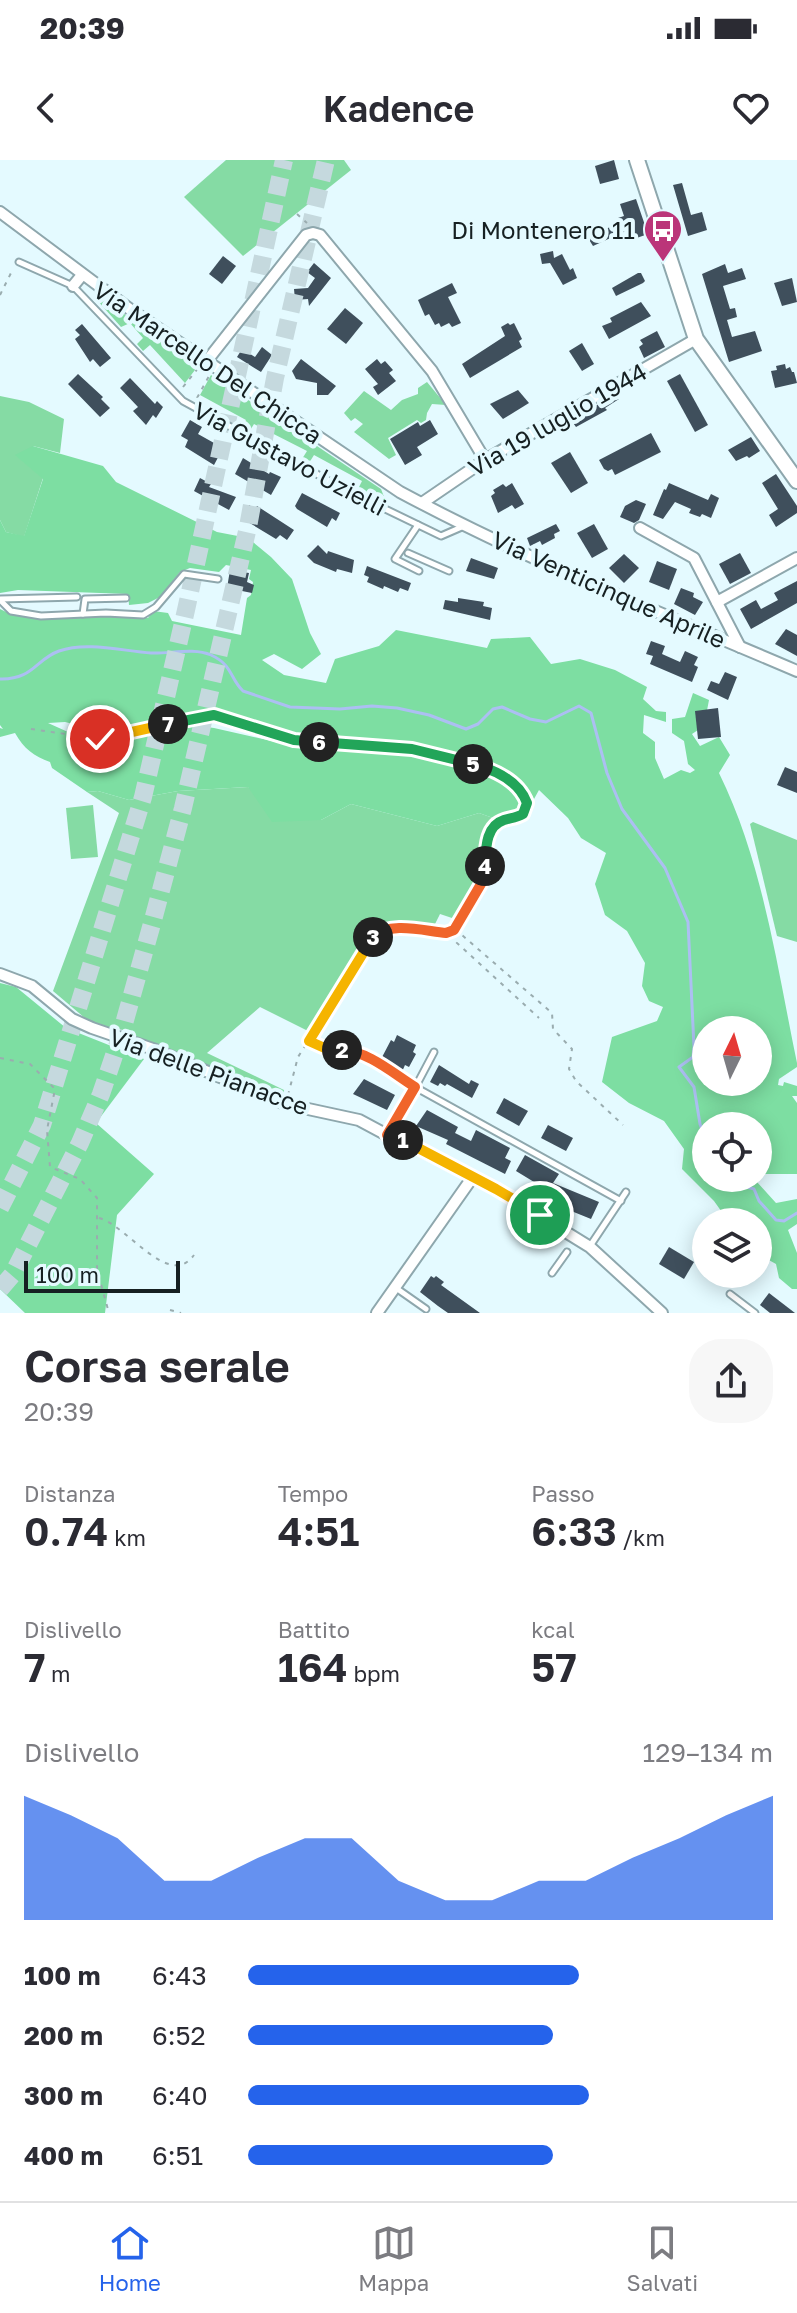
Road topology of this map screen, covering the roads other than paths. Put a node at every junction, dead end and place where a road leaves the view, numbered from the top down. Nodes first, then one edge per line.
1 (637, 160) edge
2 (0, 212) edge
3 (19, 262) road end
4 (82, 275) junction
5 (73, 286) junction
6 (696, 339) junction
7 (203, 364) junction
8 (485, 460) junction
9 (797, 481) edge
10 (422, 503) junction
11 (418, 525) junction
12 (465, 526) junction
13 (640, 528) dead end
14 (408, 553) dead end
15 (417, 557) junction
16 (797, 558) edge
17 (412, 567) junction
18 (419, 571) dead end
19 (449, 571) dead end
20 (218, 579) dead end
21 (77, 597) dead end
22 (126, 598) dead end
23 (0, 599) edge
24 (717, 602) junction
25 (83, 614) junction
26 (740, 647) junction
27 (797, 671) edge
28 (0, 974) edge
29 (434, 1052) dead end
30 (415, 1087) junction
31 (387, 1135) junction
32 (472, 1178) junction
33 (626, 1192) dead end
34 (621, 1201) junction
35 (590, 1247) junction
36 (567, 1252) dead end
37 (552, 1273) dead end
38 (395, 1288) junction
39 (730, 1294) dead end
40 (426, 1309) dead end
41 (377, 1313) edge
42 (662, 1313) edge
43 (755, 1313) edge

1 - 6 street
2 - 4 street, Via Marcello Del Chicca
3 - 5 lane, Via Gustavo Uzielli
4 - 5 street
4 - 7 street, Via Marcello Del Chicca
5 - 11 lane, Via Gustavo Uzielli
6 - 8 street, Via 19 luglio 1944
6 - 9 street
7 - 8 street
7 - 10 street, Via Marcello Del Chicca
8 - 10 street, Via 19 luglio 1944
10 - 12 street, Via Venticinque Aprile
11 - 12 lane, Via Gustavo Uzielli
11 - 17 lane
12 - 26 street, Via Venticinque Aprile
13 - 24 street
14 - 15 lane
15 - 17 lane
15 - 19 lane
16 - 24 street
17 - 18 lane
20 - 25 lane
21 - 23 lane
22 - 25 lane
23 - 25 lane
24 - 26 street
26 - 27 street, Via Venticinque Aprile
28 - 31 street, Via delle Pianacce
29 - 30 lane
30 - 31 lane
30 - 34 lane
31 - 32 street, Via delle Pianacce
32 - 35 street, Via delle Pianacce
32 - 38 street
33 - 34 lane
34 - 35 lane
35 - 42 street, Via delle Pianacce
36 - 37 lane
38 - 40 lane
38 - 41 street
39 - 43 lane

